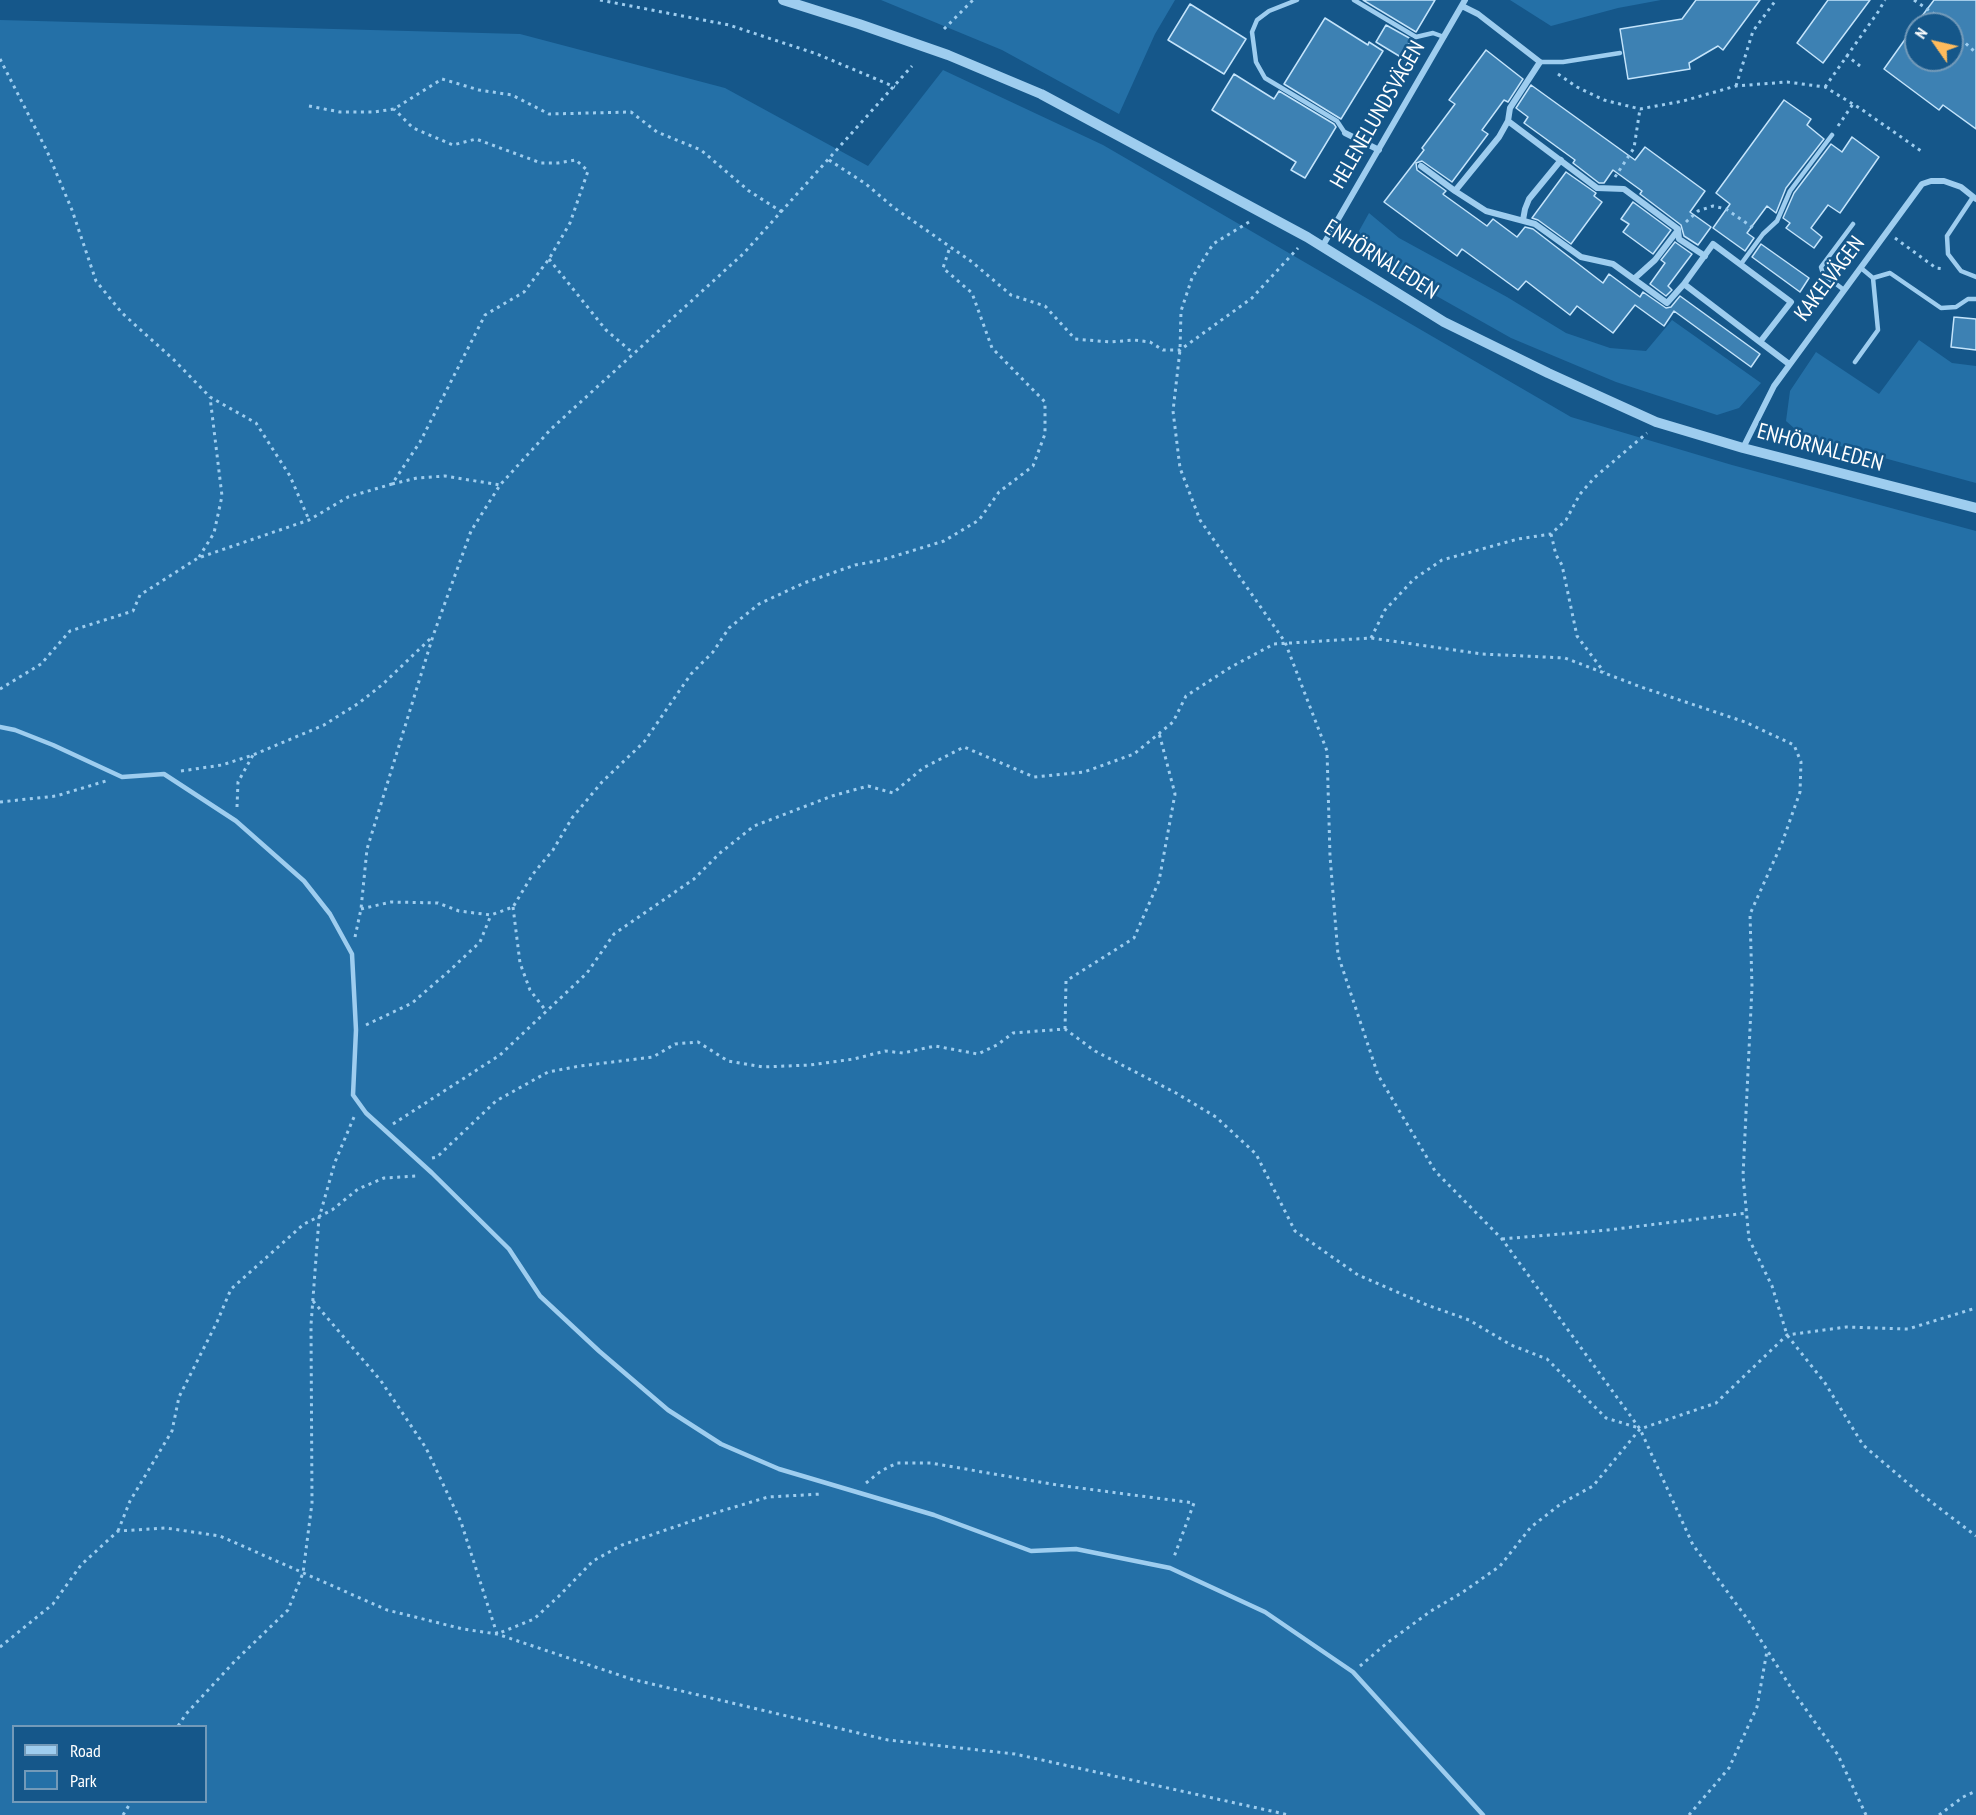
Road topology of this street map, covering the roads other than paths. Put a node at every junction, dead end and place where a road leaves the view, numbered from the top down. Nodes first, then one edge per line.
1 (783, 0) edge
2 (1298, 0) edge
3 (1354, 0) edge
4 (1463, 3) edge
5 (1444, 37) junction
6 (1620, 52) dead end
7 (1540, 62) junction
8 (1508, 121) junction
9 (1345, 133) joint
10 (1832, 135) road end
11 (1379, 150) junction
12 (1561, 160) junction
13 (1421, 166) dead end
14 (1455, 191) junction
15 (1975, 198) edge
16 (1523, 220) junction
17 (1852, 224) dead end
18 (1678, 229) junction
19 (1321, 248) junction
20 (1705, 256) junction
21 (1741, 264) junction
22 (1861, 268) junction
23 (1976, 276) edge
24 (1635, 278) junction
25 (1874, 278) junction
26 (1684, 284) junction
27 (1844, 290) junction
28 (1976, 300) edge
29 (1760, 342) junction
30 (1855, 362) dead end
31 (1789, 364) junction
32 (1743, 448) junction
33 (1976, 508) edge
34 (0, 727) edge
35 (1484, 1815) edge

1 - 19 street, ENHÖRNALEDEN
2 - 9 lane
3 - 5 lane
4 - 5 street, HELENELUNDSVÄGEN
4 - 7 street
5 - 11 street, HELENELUNDSVÄGEN
6 - 7 lane
7 - 8 street
8 - 12 street
8 - 14 street
9 - 11 street
10 - 21 lane
11 - 19 street, HELENELUNDSVÄGEN
12 - 16 street
12 - 18 street
13 - 14 street
14 - 16 street
15 - 22 street, KAKELVÄGEN
15 - 23 lane
16 - 24 street
17 - 27 lane
18 - 20 street
18 - 24 street
19 - 32 street, ENHÖRNALEDEN
20 - 21 street
20 - 26 street
21 - 29 street
22 - 25 lane
22 - 27 street, KAKELVÄGEN
24 - 26 street
25 - 28 lane
25 - 30 lane
26 - 29 street
27 - 31 street, KAKELVÄGEN
29 - 31 street
31 - 32 street, KAKELVÄGEN
32 - 33 street, ENHÖRNALEDEN
34 - 35 lane

